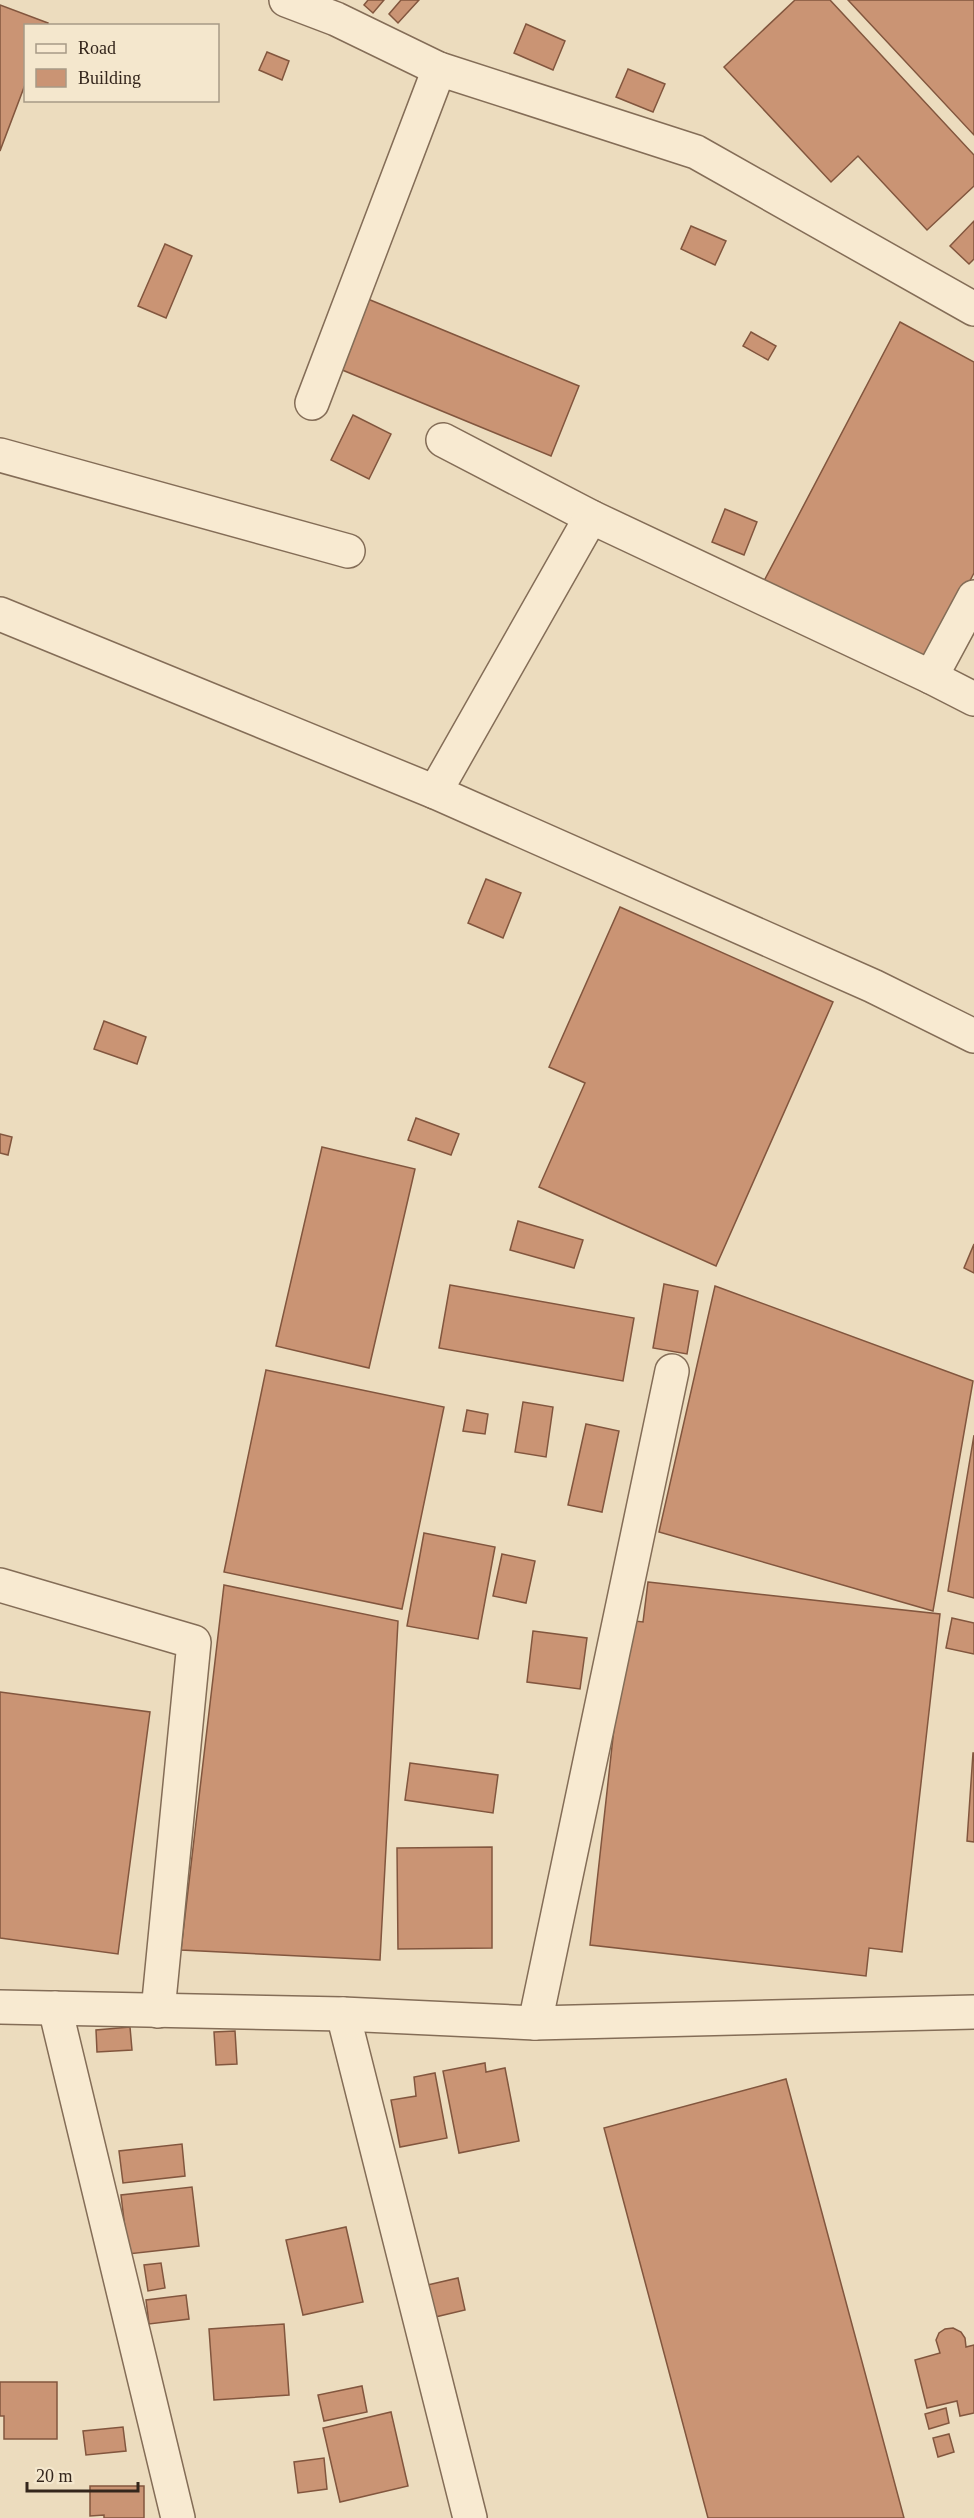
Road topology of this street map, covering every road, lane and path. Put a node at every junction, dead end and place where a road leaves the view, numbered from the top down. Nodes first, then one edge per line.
1 (286, 0) edge
2 (440, 69) junction
3 (974, 309) edge
4 (312, 403) dead end
5 (443, 440) dead end
6 (0, 455) edge
7 (591, 517) junction
8 (348, 551) dead end
9 (974, 597) edge
10 (0, 614) edge
11 (931, 677) junction
12 (974, 699) edge
13 (435, 792) junction
14 (974, 1036) edge
15 (672, 1371) dead end
16 (0, 1585) edge
17 (0, 2007) edge
18 (54, 2008) junction
19 (158, 2011) junction
20 (974, 2012) edge
21 (343, 2014) junction
22 (535, 2023) junction
23 (178, 2518) edge
24 (470, 2518) edge

1 - 2 street
2 - 3 street
2 - 4 street
5 - 7 street
6 - 8 street
7 - 11 street
7 - 13 street
9 - 11 street
10 - 13 street
11 - 12 street
13 - 14 street
15 - 22 street
16 - 19 street
17 - 18 street
18 - 19 street
18 - 23 street
19 - 21 street
20 - 22 street
21 - 22 street
21 - 24 street

